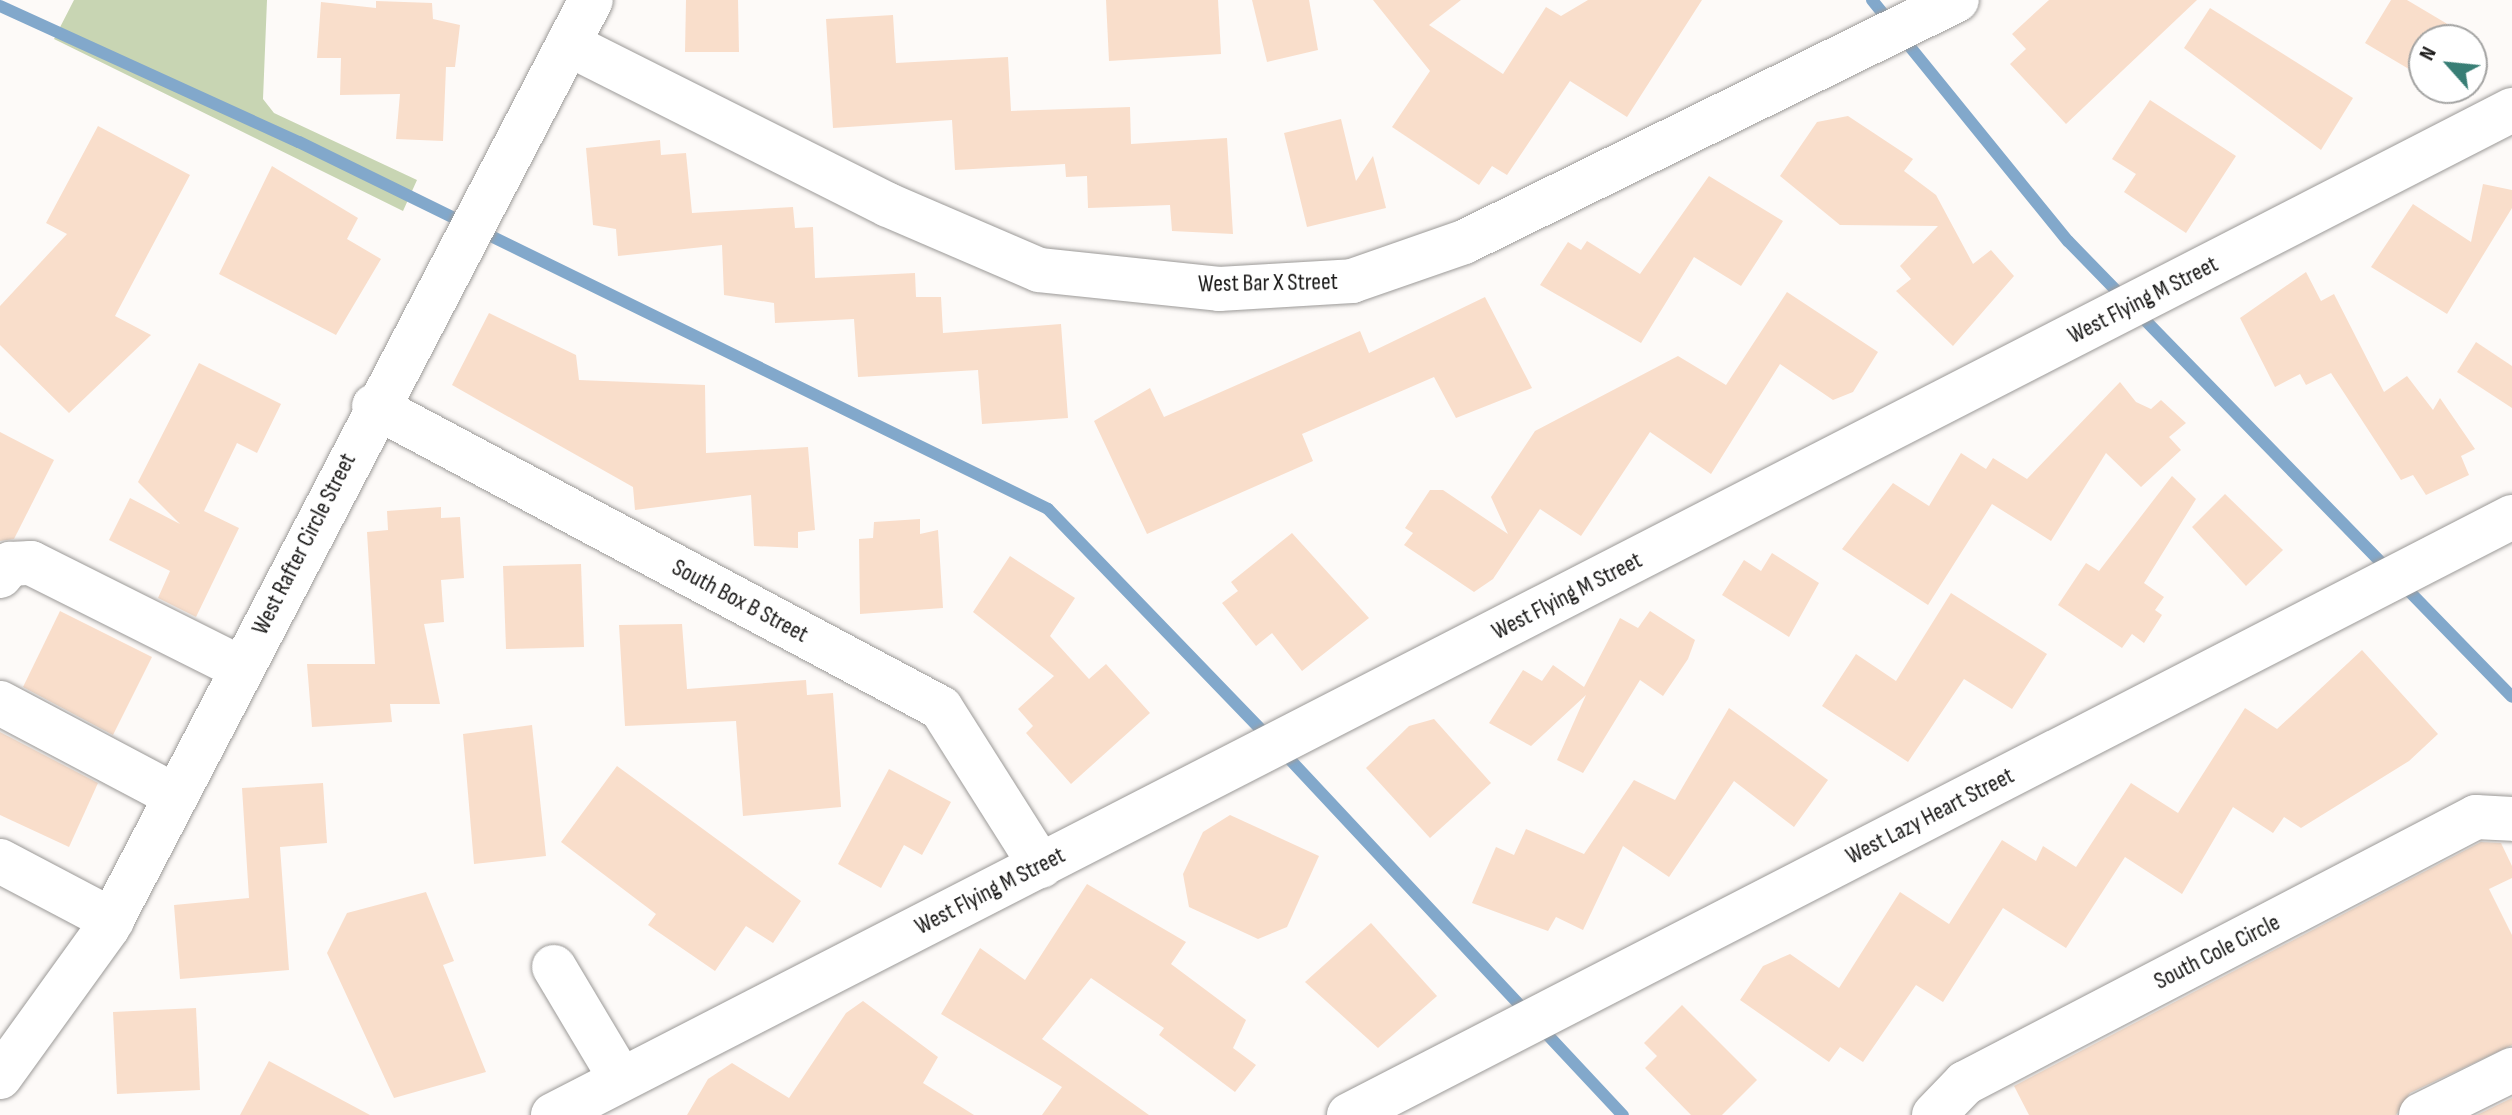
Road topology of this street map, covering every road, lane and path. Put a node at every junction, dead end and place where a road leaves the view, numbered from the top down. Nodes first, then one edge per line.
1 (591, 0) edge
2 (1957, 0) edge
3 (568, 44) junction
4 (2512, 110) edge
5 (374, 406) junction
6 (2512, 517) edge
7 (0, 576) edge
8 (241, 668) junction
9 (0, 703) edge
10 (176, 796) junction
11 (2512, 819) edge
12 (0, 861) edge
13 (1041, 866) junction
14 (112, 920) junction
15 (554, 967) dead end
16 (15, 1028) edge
17 (2512, 1070) edge
18 (619, 1076) junction
19 (0, 1077) edge
20 (553, 1115) edge
21 (1349, 1115) edge
22 (1934, 1115) edge
23 (2421, 1115) edge

1 - 3 street, West Rafter Circle Street
2 - 3 street, West Bar X Street
3 - 5 street, West Rafter Circle Street
4 - 13 street, West Flying M Street
5 - 8 street, West Rafter Circle Street
5 - 13 street, South Box B Street
6 - 21 street, West Lazy Heart Street
7 - 8 street
8 - 10 street, West Rafter Circle Street
9 - 10 street
10 - 14 street, West Rafter Circle Street
11 - 22 street, South Cole Circle
12 - 14 street
13 - 18 street, West Flying M Street
14 - 16 street, West Rafter Circle Street
15 - 18 street
16 - 19 street, West Rafter Circle Street
17 - 23 street
18 - 20 street, West Flying M Street

